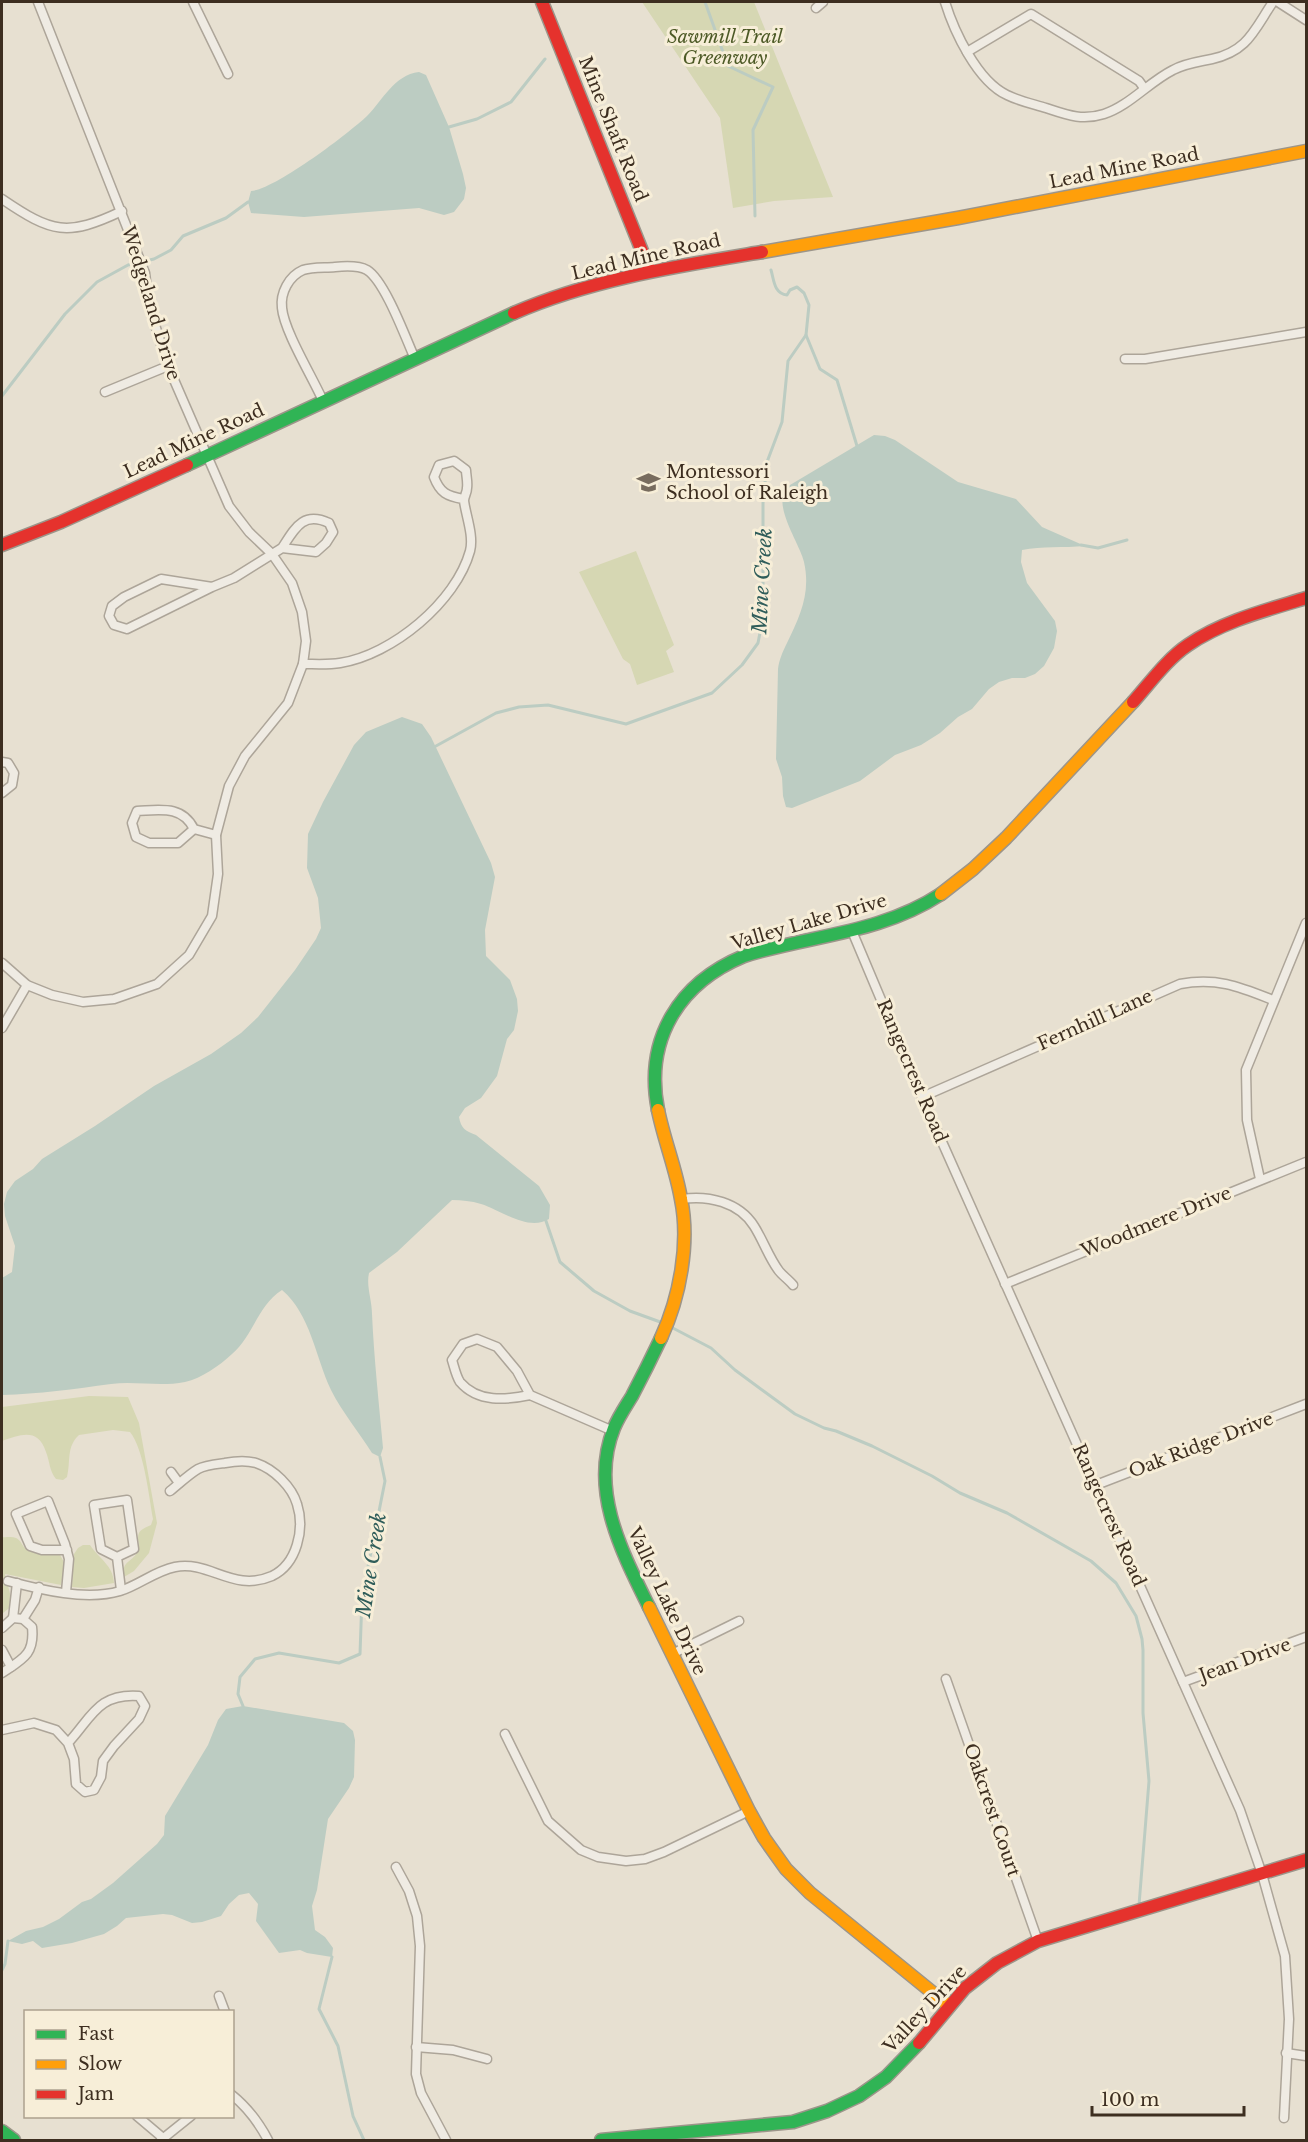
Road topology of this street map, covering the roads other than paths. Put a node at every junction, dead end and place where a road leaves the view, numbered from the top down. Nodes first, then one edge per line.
1 (38, 2) edge
2 (193, 2) edge
3 (542, 2) edge
4 (945, 2) edge
5 (1273, 2) edge
6 (1278, 2) edge
7 (1306, 20) edge
8 (967, 51) junction
9 (228, 74) dead end
10 (1144, 88) junction
11 (1306, 151) edge
12 (2, 199) edge
13 (122, 211) junction
14 (650, 271) junction
15 (1306, 333) edge
16 (415, 359) junction
17 (1125, 359) dead end
18 (168, 366) junction
19 (105, 392) dead end
20 (323, 401) junction
21 (207, 456) junction
22 (464, 499) junction
23 (2, 545) edge
24 (282, 548) junction
25 (272, 554) junction
26 (212, 587) junction
27 (1306, 598) edge
28 (303, 664) junction
29 (2, 762) edge
30 (2, 793) edge
31 (194, 829) junction
32 (216, 835) junction
33 (1306, 922) edge
34 (852, 931) junction
35 (2, 963) edge
36 (27, 985) junction
37 (1274, 1000) junction
38 (2, 1028) edge
39 (922, 1097) junction
40 (1306, 1162) edge
41 (1260, 1179) junction
42 (682, 1199) junction
43 (1005, 1284) junction
44 (793, 1285) dead end
45 (530, 1395) junction
46 (1306, 1404) edge
47 (614, 1431) junction
48 (171, 1472) dead end
49 (179, 1483) junction
50 (1096, 1485) junction
51 (170, 1491) dead end
52 (67, 1550) junction
53 (117, 1557) junction
54 (39, 1587) junction
55 (121, 1590) junction
56 (66, 1592) junction
57 (18, 1619) junction
58 (739, 1621) dead end
59 (2, 1628) edge
60 (1306, 1637) edge
61 (2, 1650) edge
62 (672, 1654) junction
63 (10, 1667) junction
64 (2, 1673) edge
65 (946, 1679) dead end
66 (1183, 1682) junction
67 (2, 1730) edge
68 (506, 1734) dead end
69 (68, 1743) junction
70 (749, 1811) junction
71 (1306, 1860) edge
72 (396, 1867) dead end
73 (1262, 1874) junction
74 (1038, 1941) junction
75 (219, 1996) dead end
76 (949, 2006) junction
77 (224, 2010) edge
78 (416, 2047) junction
79 (1286, 2053) junction
80 (1306, 2056) edge
81 (487, 2059) dead end
82 (234, 2097) edge
83 (139, 2118) edge
84 (188, 2118) edge
85 (1284, 2118) dead end
86 (2, 2132) edge
87 (162, 2139) edge
88 (14, 2140) edge
89 (268, 2140) edge
90 (446, 2140) edge
91 (601, 2140) edge

1 - 13 street, Wedgeland Drive
2 - 9 street
3 - 14 street, Mine Shaft Road
4 - 8 street
5 - 10 street
6 - 7 street
8 - 10 street
8 - 10 street
11 - 14 street, Lead Mine Road
12 - 13 street
13 - 18 street, Wedgeland Drive
14 - 16 street, Lead Mine Road
15 - 17 street
16 - 20 street, Lead Mine Road
16 - 20 street
18 - 19 street
18 - 21 street, Wedgeland Drive
20 - 21 street, Lead Mine Road
21 - 23 street, Lead Mine Road
21 - 25 street, Wedgeland Drive
22 - 22 street
22 - 28 street
24 - 24 street
24 - 25 street
25 - 26 street
25 - 28 street, Wedgeland Drive
26 - 26 street
27 - 34 street, Valley Lake Drive
28 - 32 street, Wedgeland Drive
29 - 30 street
31 - 31 street
31 - 32 street
32 - 36 street, Wedgeland Drive
33 - 37 street
34 - 39 street, Rangecrest Road
34 - 42 street, Valley Lake Drive
35 - 36 street, Wedgeland Drive
36 - 38 street
37 - 39 street, Fernhill Lane
37 - 41 street
39 - 43 street, Rangecrest Road
40 - 41 street, Woodmere Drive
41 - 43 street, Woodmere Drive
42 - 44 street
42 - 47 street, Valley Lake Drive
43 - 50 street, Rangecrest Road
45 - 45 street
45 - 47 street
46 - 50 street, Oak Ridge Drive
47 - 62 street, Valley Lake Drive
48 - 49 street
49 - 51 street
49 - 55 street
50 - 66 street, Rangecrest Road
52 - 52 street
52 - 56 street
53 - 53 street
53 - 55 street
54 - 56 street
54 - 57 street
54 - 57 street
55 - 56 street
57 - 59 street
57 - 63 street
58 - 62 street
60 - 66 street, Jean Drive
61 - 63 street
62 - 70 street, Valley Lake Drive
63 - 64 street
65 - 74 street, Oakcrest Court
66 - 73 street, Rangecrest Road
67 - 69 street
68 - 70 street
69 - 69 street
70 - 76 street, Valley Lake Drive
71 - 73 street, Valley Drive
72 - 78 street
73 - 74 street, Valley Drive
73 - 79 street, Rangecrest Road
74 - 76 street, Valley Drive
75 - 77 street
76 - 91 street, Valley Drive
78 - 81 street
78 - 90 street
79 - 80 street
79 - 85 street, Rangecrest Road
82 - 89 street
83 - 87 street
84 - 87 street
86 - 88 street

